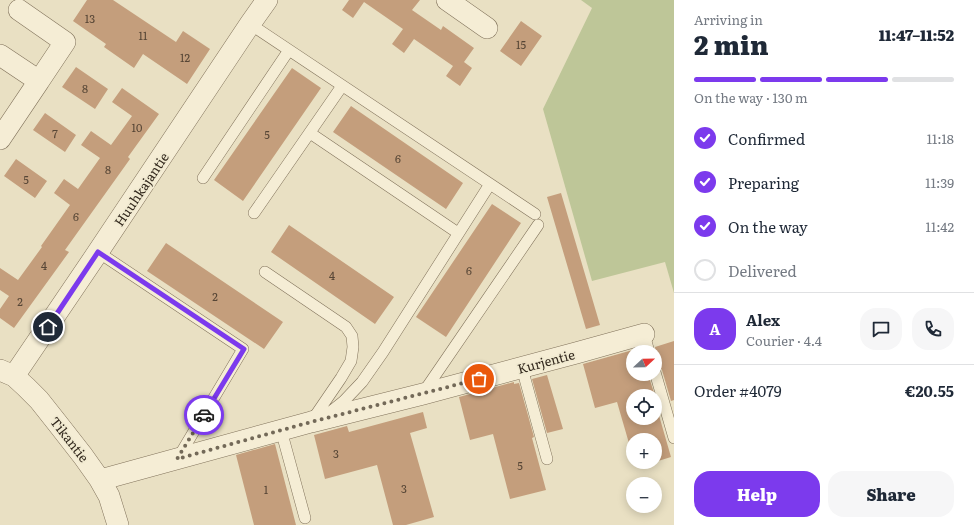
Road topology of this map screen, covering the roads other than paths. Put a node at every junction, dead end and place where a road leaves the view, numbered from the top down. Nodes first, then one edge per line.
1 (266, 0) edge
2 (447, 0) edge
3 (19, 10) dead end
4 (250, 24) junction
5 (487, 28) dead end
6 (289, 50) junction
7 (0, 55) edge
8 (39, 81) junction
9 (342, 86) junction
10 (310, 133) junction
11 (0, 139) edge
12 (203, 178) dead end
13 (490, 184) junction
14 (254, 213) dead end
15 (535, 214) dead end
16 (538, 225) dead end
17 (458, 233) junction
18 (98, 252) junction
19 (265, 272) dead end
20 (647, 343) edge
21 (522, 368) junction
22 (7, 373) edge
23 (658, 381) edge
24 (423, 394) junction
25 (316, 421) junction
26 (281, 430) junction
27 (674, 438) edge
28 (177, 459) junction
29 (547, 459) dead end
30 (100, 480) junction
31 (305, 518) dead end
32 (118, 525) edge

1 - 4 street, Huuhkajantie
2 - 5 street
3 - 8 street
4 - 6 lane
4 - 18 street, Huuhkajantie
6 - 9 lane
6 - 12 lane
7 - 8 street
8 - 11 street
9 - 10 lane
9 - 13 lane
10 - 14 lane
10 - 17 lane
13 - 15 lane
13 - 17 lane
16 - 24 lane
17 - 25 lane
18 - 22 street, Huuhkajantie
18 - 28 lane
19 - 25 lane
20 - 21 street, Kurjentie
21 - 24 street, Kurjentie
21 - 29 lane
22 - 30 street, Tikantie
23 - 27 lane
24 - 25 street, Kurjentie
25 - 26 street, Kurjentie
26 - 28 street, Kurjentie
26 - 31 lane
28 - 30 street, Kurjentie
30 - 32 street, Tikantie

